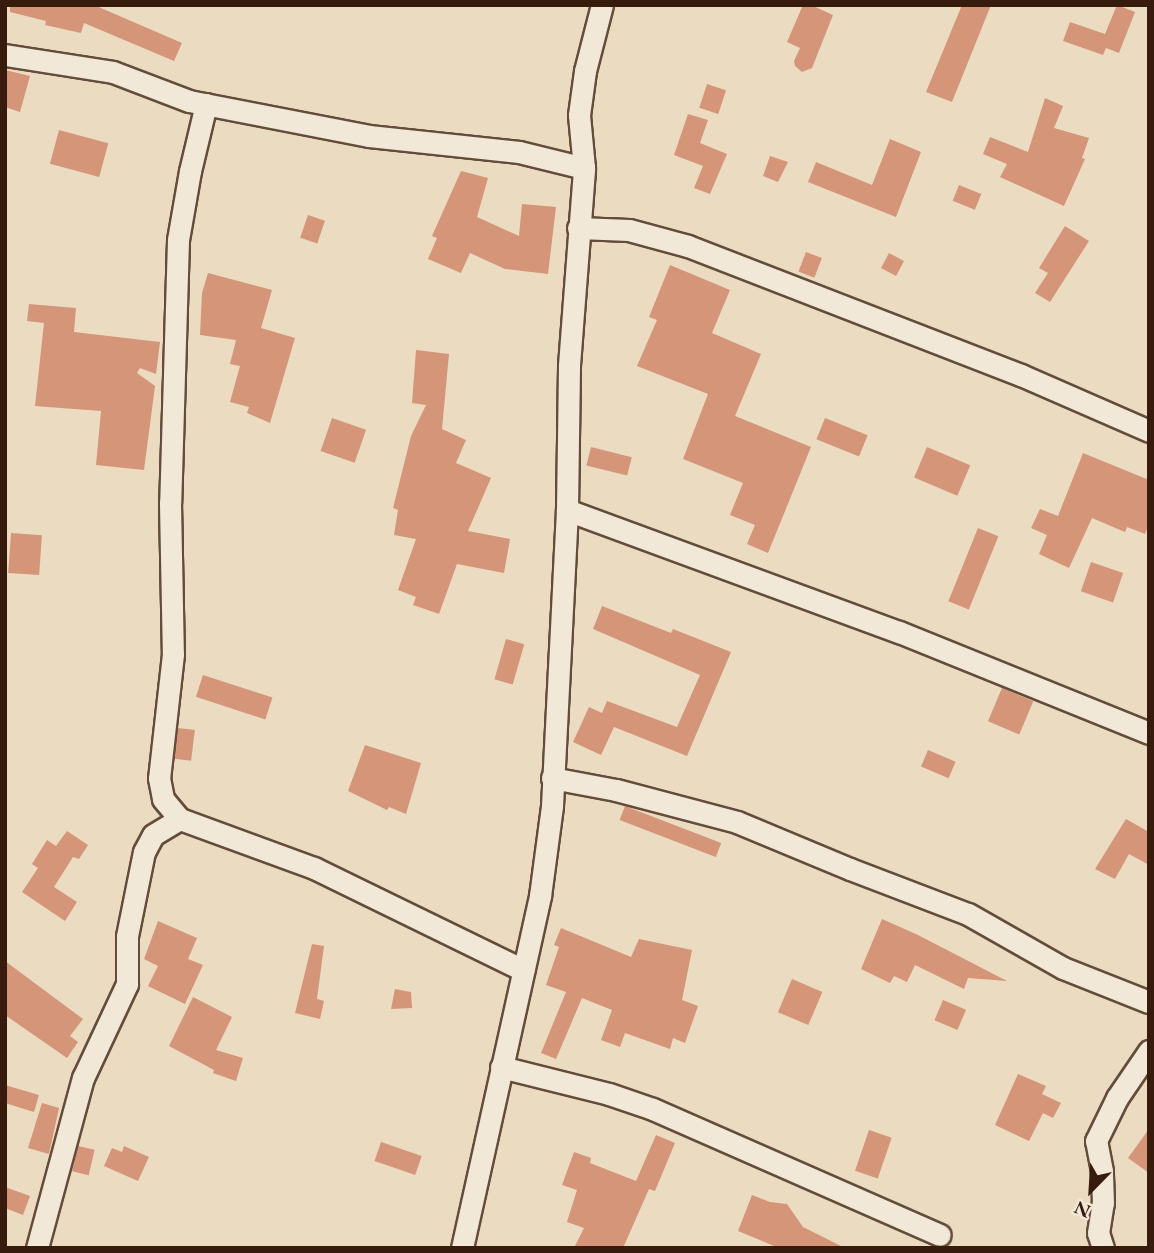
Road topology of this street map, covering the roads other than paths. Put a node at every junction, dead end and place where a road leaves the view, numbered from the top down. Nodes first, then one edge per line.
1 (602, 5) edge
2 (5, 55) edge
3 (206, 104) junction
4 (584, 168) junction
5 (578, 228) junction
6 (1149, 431) edge
7 (567, 510) junction
8 (1149, 733) edge
9 (552, 779) junction
10 (180, 819) junction
11 (523, 970) junction
12 (1149, 1002) edge
13 (1149, 1051) edge
14 (501, 1067) junction
15 (940, 1235) dead end
16 (37, 1248) edge
17 (463, 1248) edge
18 (1103, 1248) edge

1 - 4 street
2 - 3 street
3 - 4 street
3 - 10 street
4 - 5 street
5 - 6 street
5 - 7 street
7 - 8 street
7 - 9 street
9 - 11 street
9 - 12 street
10 - 11 street
10 - 16 street
11 - 14 street
13 - 18 street
14 - 15 street
14 - 17 street

